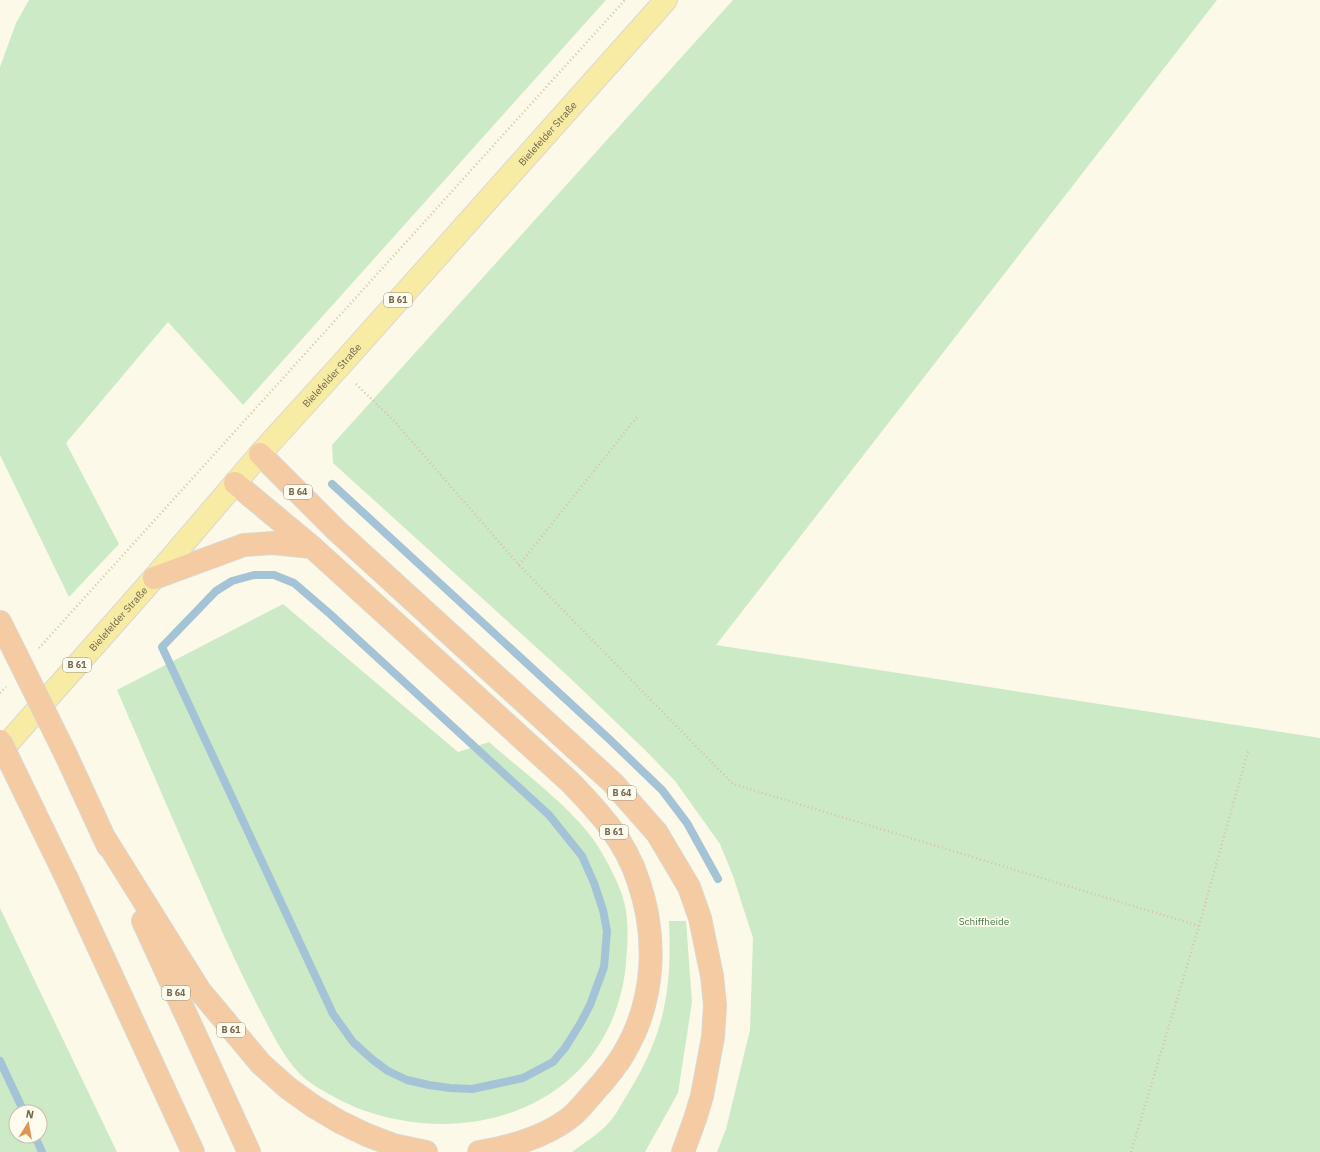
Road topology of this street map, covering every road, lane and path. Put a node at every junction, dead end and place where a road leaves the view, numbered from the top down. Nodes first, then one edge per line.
1 (625, 0) edge
2 (666, 0) edge
3 (339, 367) junction
4 (637, 417) dead end
5 (260, 454) junction
6 (235, 483) junction
7 (312, 547) junction
8 (519, 565) junction
9 (154, 578) junction
10 (0, 622) edge
11 (37, 651) dead end
12 (10, 681) dead end
13 (0, 693) edge
14 (0, 741) edge
15 (1248, 751) dead end
16 (0, 752) edge
17 (102, 834) junction
18 (1200, 926) junction
19 (193, 1152) edge
20 (249, 1152) edge
21 (426, 1152) edge
22 (479, 1152) edge
23 (683, 1152) edge
24 (1131, 1152) edge

1 - 11 path
2 - 3 main road, Bielefelder Straße / B 61
3 - 5 main road, Bielefelder Straße / B 61
3 - 8 path
4 - 8 path
5 - 6 main road, Bielefelder Straße / B 61
5 - 23 highway, B 64
6 - 7 highway
6 - 9 main road, Bielefelder Straße / B 61
7 - 9 highway, B 61
7 - 22 highway, B 61
8 - 18 path
9 - 16 main road, Bielefelder Straße / B 61
10 - 17 highway, B 64, bridge
12 - 13 path
14 - 19 highway, bridge
15 - 18 path
17 - 20 highway, B 64
17 - 21 highway, B 61
18 - 24 path

